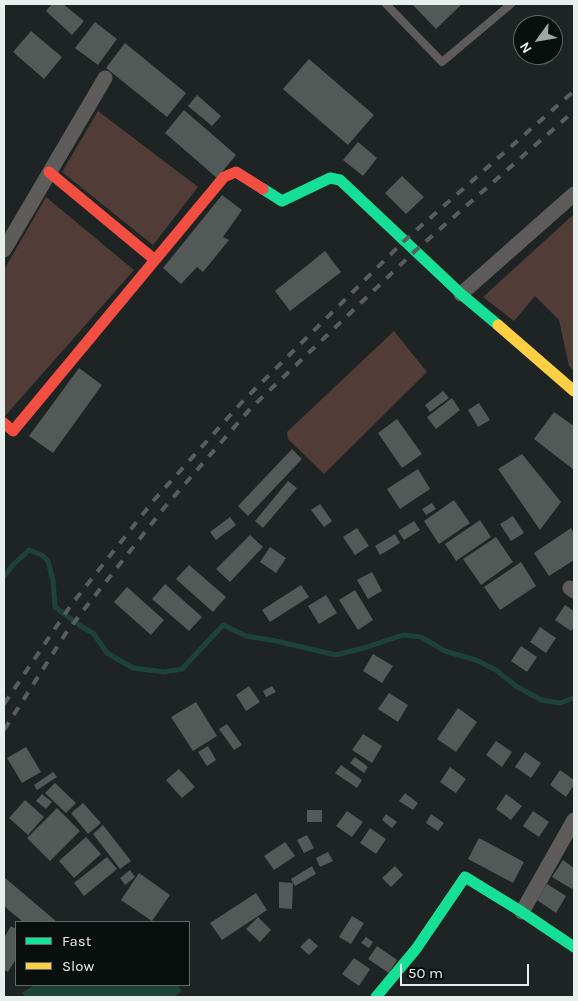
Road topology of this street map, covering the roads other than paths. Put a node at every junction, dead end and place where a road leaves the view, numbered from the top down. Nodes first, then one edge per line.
1 (386, 4) edge
2 (511, 4) edge
3 (105, 78) dead end
4 (49, 172) junction
5 (574, 194) edge
6 (4, 250) edge
7 (155, 260) junction
8 (461, 294) junction
9 (574, 391) edge
10 (4, 423) edge
11 (574, 820) edge
12 (522, 912) junction
13 (574, 947) edge
14 (376, 997) edge

1 - 2 lane
3 - 4 street
4 - 6 street
4 - 7 street
5 - 8 street
7 - 8 street
7 - 10 street
8 - 9 street
11 - 12 street
12 - 13 street
12 - 14 street

